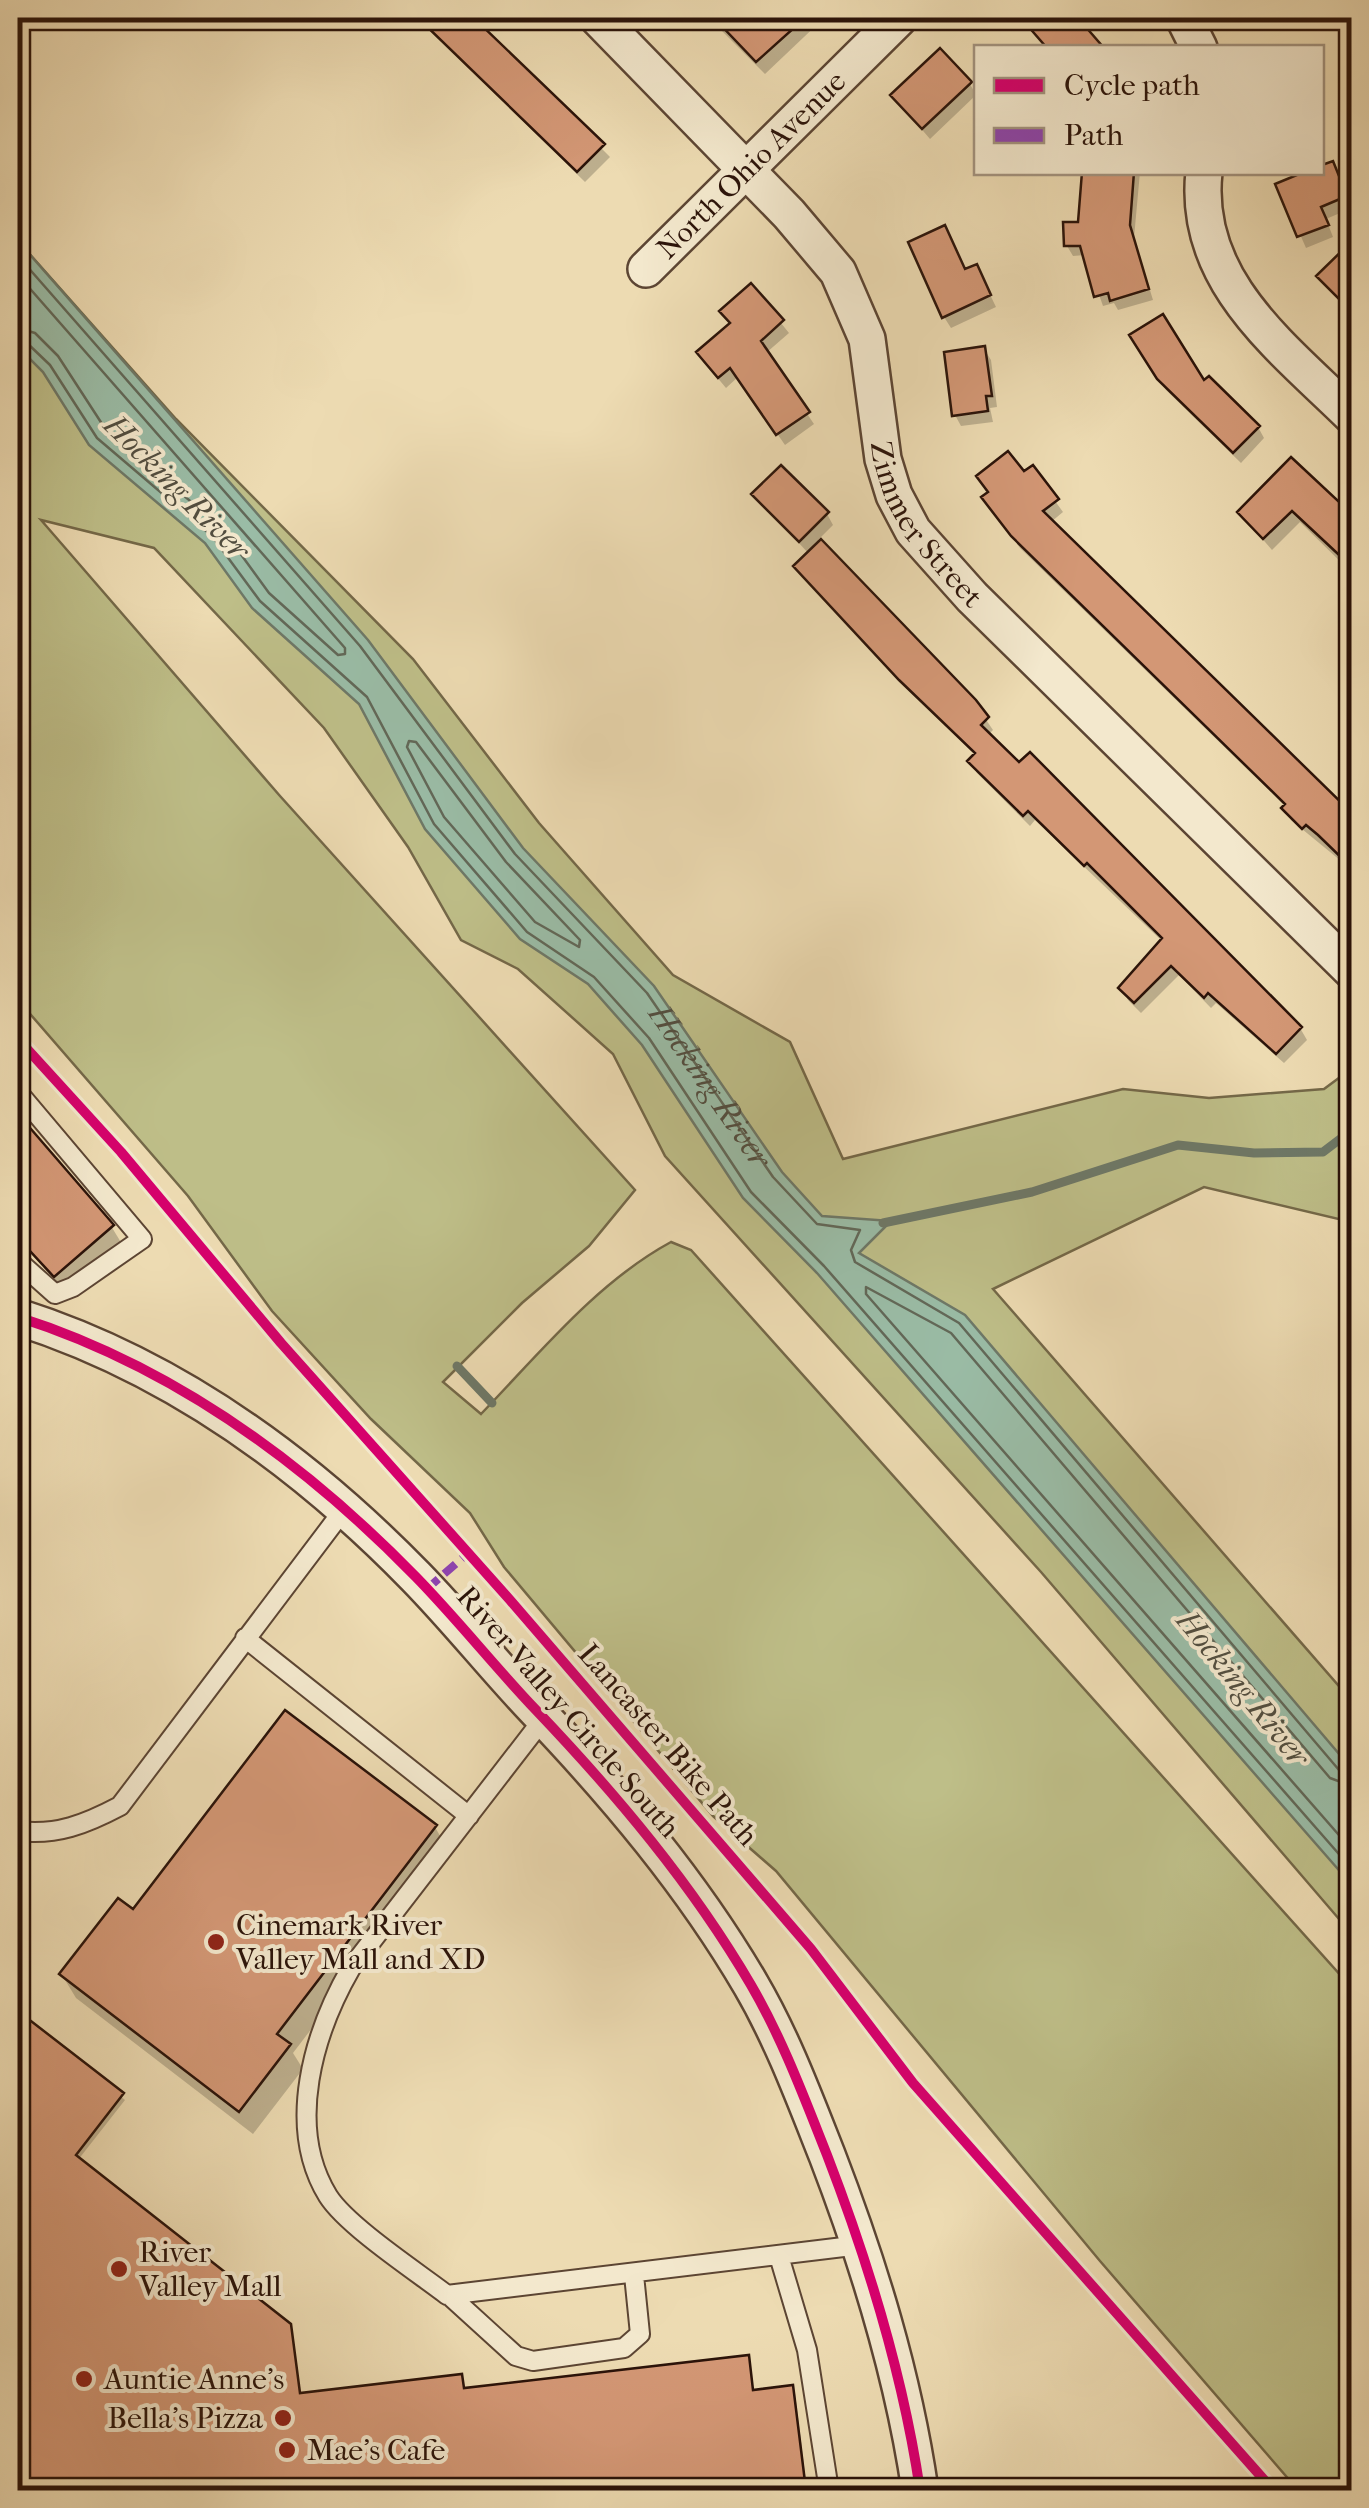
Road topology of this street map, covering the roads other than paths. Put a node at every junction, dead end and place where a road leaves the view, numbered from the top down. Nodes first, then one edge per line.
1 (598, 18) edge
2 (899, 18) edge
3 (1184, 18) edge
4 (1198, 45) edge
5 (745, 168) junction
6 (1204, 175) edge
7 (646, 270) dead end
8 (1352, 416) edge
9 (1352, 971) edge
10 (18, 1092) edge
11 (18, 1261) edge
12 (39, 1313) edge
13 (344, 1508) junction
14 (246, 1638) junction
15 (544, 1718) junction
16 (469, 1816) junction
17 (18, 1831) edge
18 (860, 2246) junction
19 (778, 2256) junction
20 (634, 2275) junction
21 (449, 2294) junction
22 (829, 2490) edge
23 (920, 2490) edge

1 - 5 street, Zimmer Street
2 - 5 street, North Ohio Avenue
3 - 4 street
5 - 7 street, North Ohio Avenue
5 - 9 street, Zimmer Street
6 - 8 street
10 - 12 lane
11 - 12 lane
12 - 13 street, River Valley Circle South
13 - 14 lane
13 - 15 street, River Valley Circle South
14 - 16 lane
14 - 17 lane
15 - 16 lane
15 - 18 street, River Valley Circle South
16 - 21 lane
18 - 19 lane
18 - 23 street, River Valley Circle South
19 - 20 lane
19 - 22 lane
20 - 21 lane
20 - 21 lane

